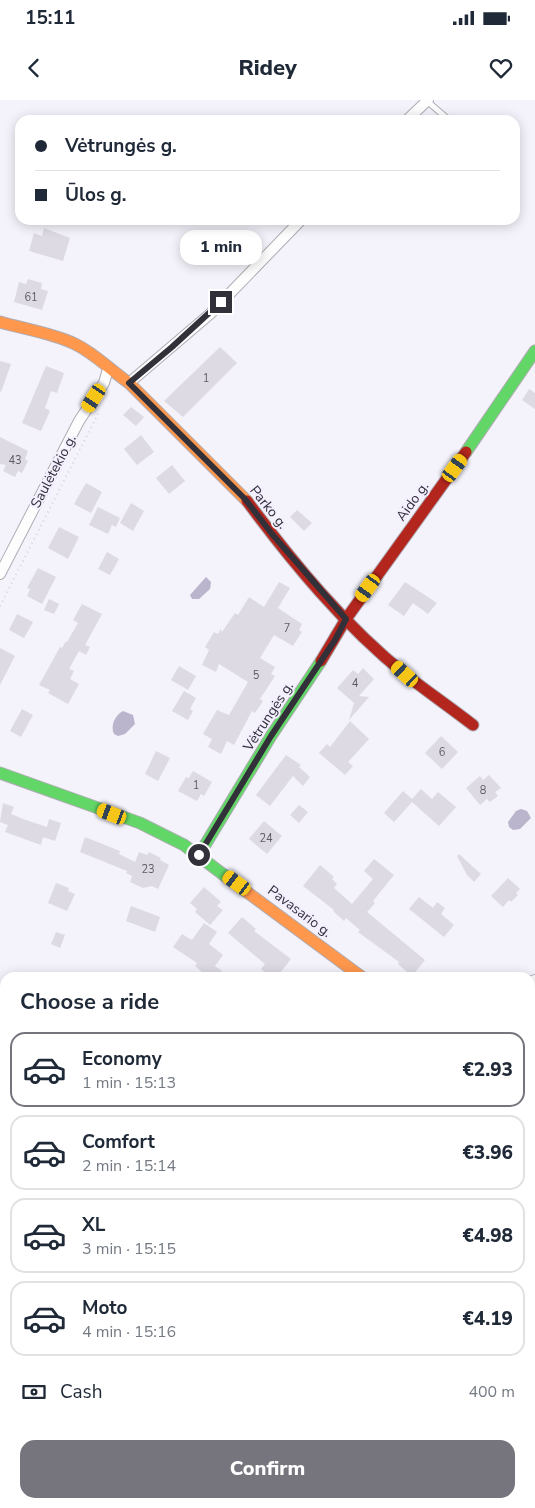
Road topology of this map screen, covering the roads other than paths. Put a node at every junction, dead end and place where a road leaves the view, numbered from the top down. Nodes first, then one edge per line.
1 (428, 101) edge
2 (413, 115) edge
3 (443, 115) edge
4 (296, 225) edge
5 (0, 322) edge
6 (535, 351) edge
7 (108, 369) junction
8 (129, 383) junction
9 (0, 574) edge
10 (346, 619) junction
11 (473, 725) dead end
12 (0, 772) edge
13 (199, 855) junction
14 (355, 972) edge

1 - 2 street
1 - 3 lane
4 - 8 street
5 - 7 street, Parko g.
6 - 10 street, Aido g.
7 - 8 street, Parko g.
7 - 9 street, Saulėtekio g.
8 - 10 street, Parko g.
10 - 11 street, Parko g.
10 - 13 street, Vėtrungės g.
12 - 13 street, Pavasario g.
13 - 14 street, Pavasario g.

